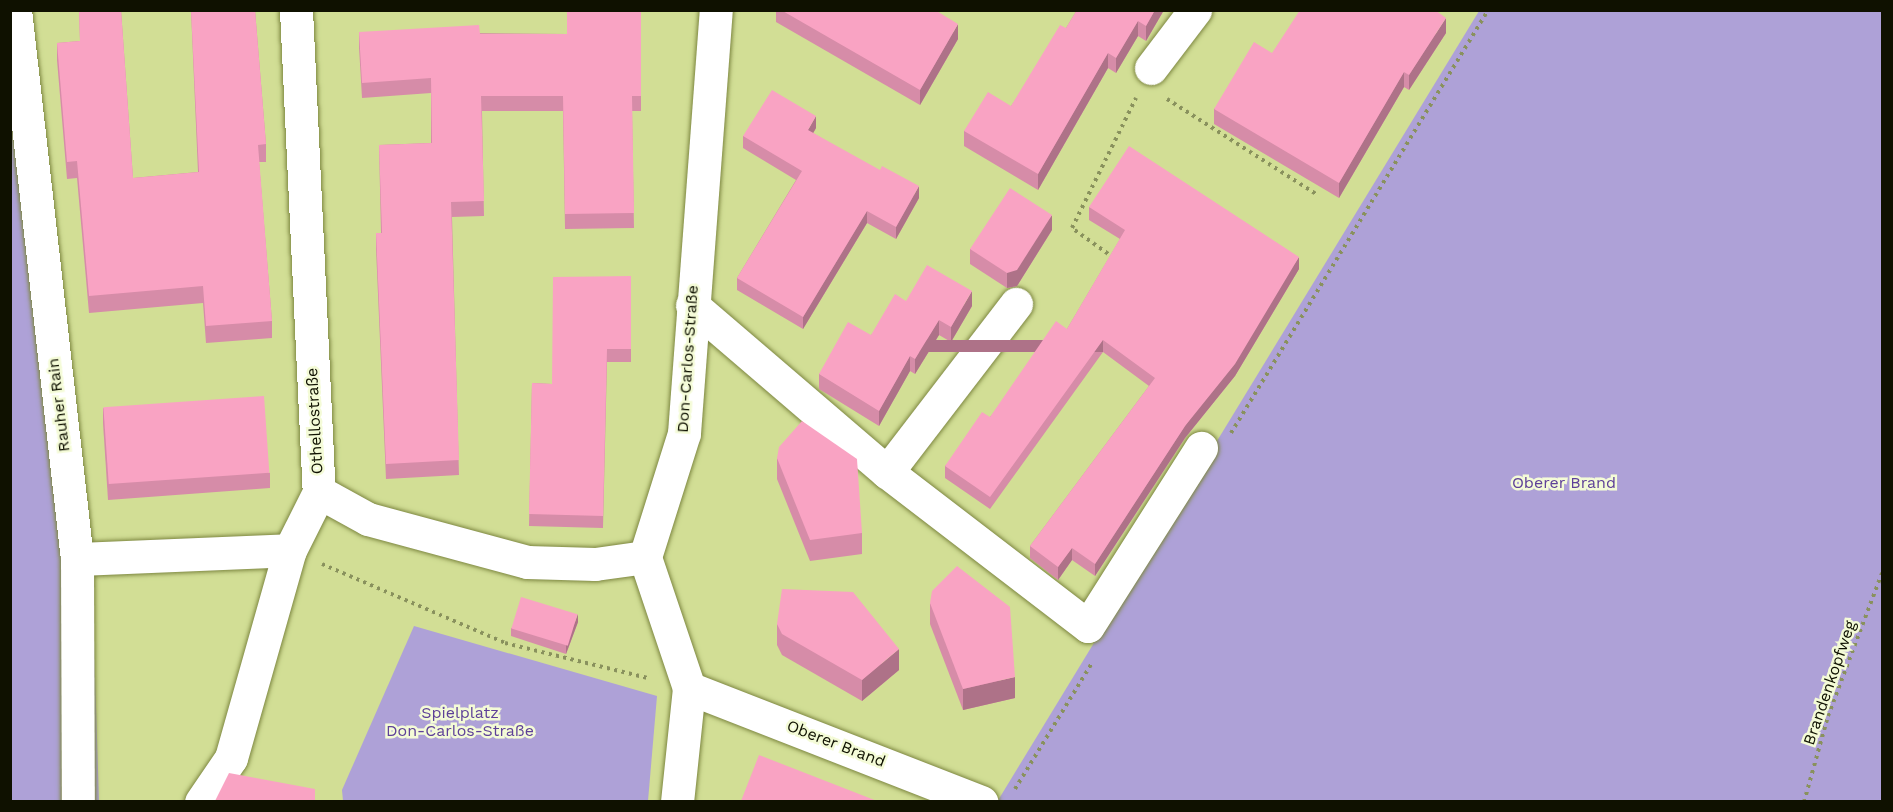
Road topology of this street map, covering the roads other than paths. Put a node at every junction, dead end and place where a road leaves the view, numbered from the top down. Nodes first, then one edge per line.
1 (15, 10) edge
2 (296, 10) edge
3 (716, 10) edge
4 (1195, 10) edge
5 (1147, 76) road end
6 (692, 304) junction
7 (1016, 304) dead end
8 (1215, 442) road end
9 (887, 472) junction
10 (319, 492) junction
11 (290, 550) junction
12 (645, 557) junction
13 (77, 559) junction
14 (689, 688) junction
15 (78, 801) edge
16 (201, 801) edge
17 (677, 801) edge
18 (982, 801) edge

1 - 13 street, Rauher Rain
2 - 10 street, Othellostraße
3 - 6 street, Don-Carlos-Straße
4 - 5 street
6 - 9 street
6 - 12 street, Don-Carlos-Straße
7 - 9 street
8 - 9 street
10 - 11 street
10 - 12 street, Othellostraße
11 - 13 street
11 - 16 street
12 - 14 street
13 - 15 street, Rauher Rain
14 - 17 street
14 - 18 street, Oberer Brand

